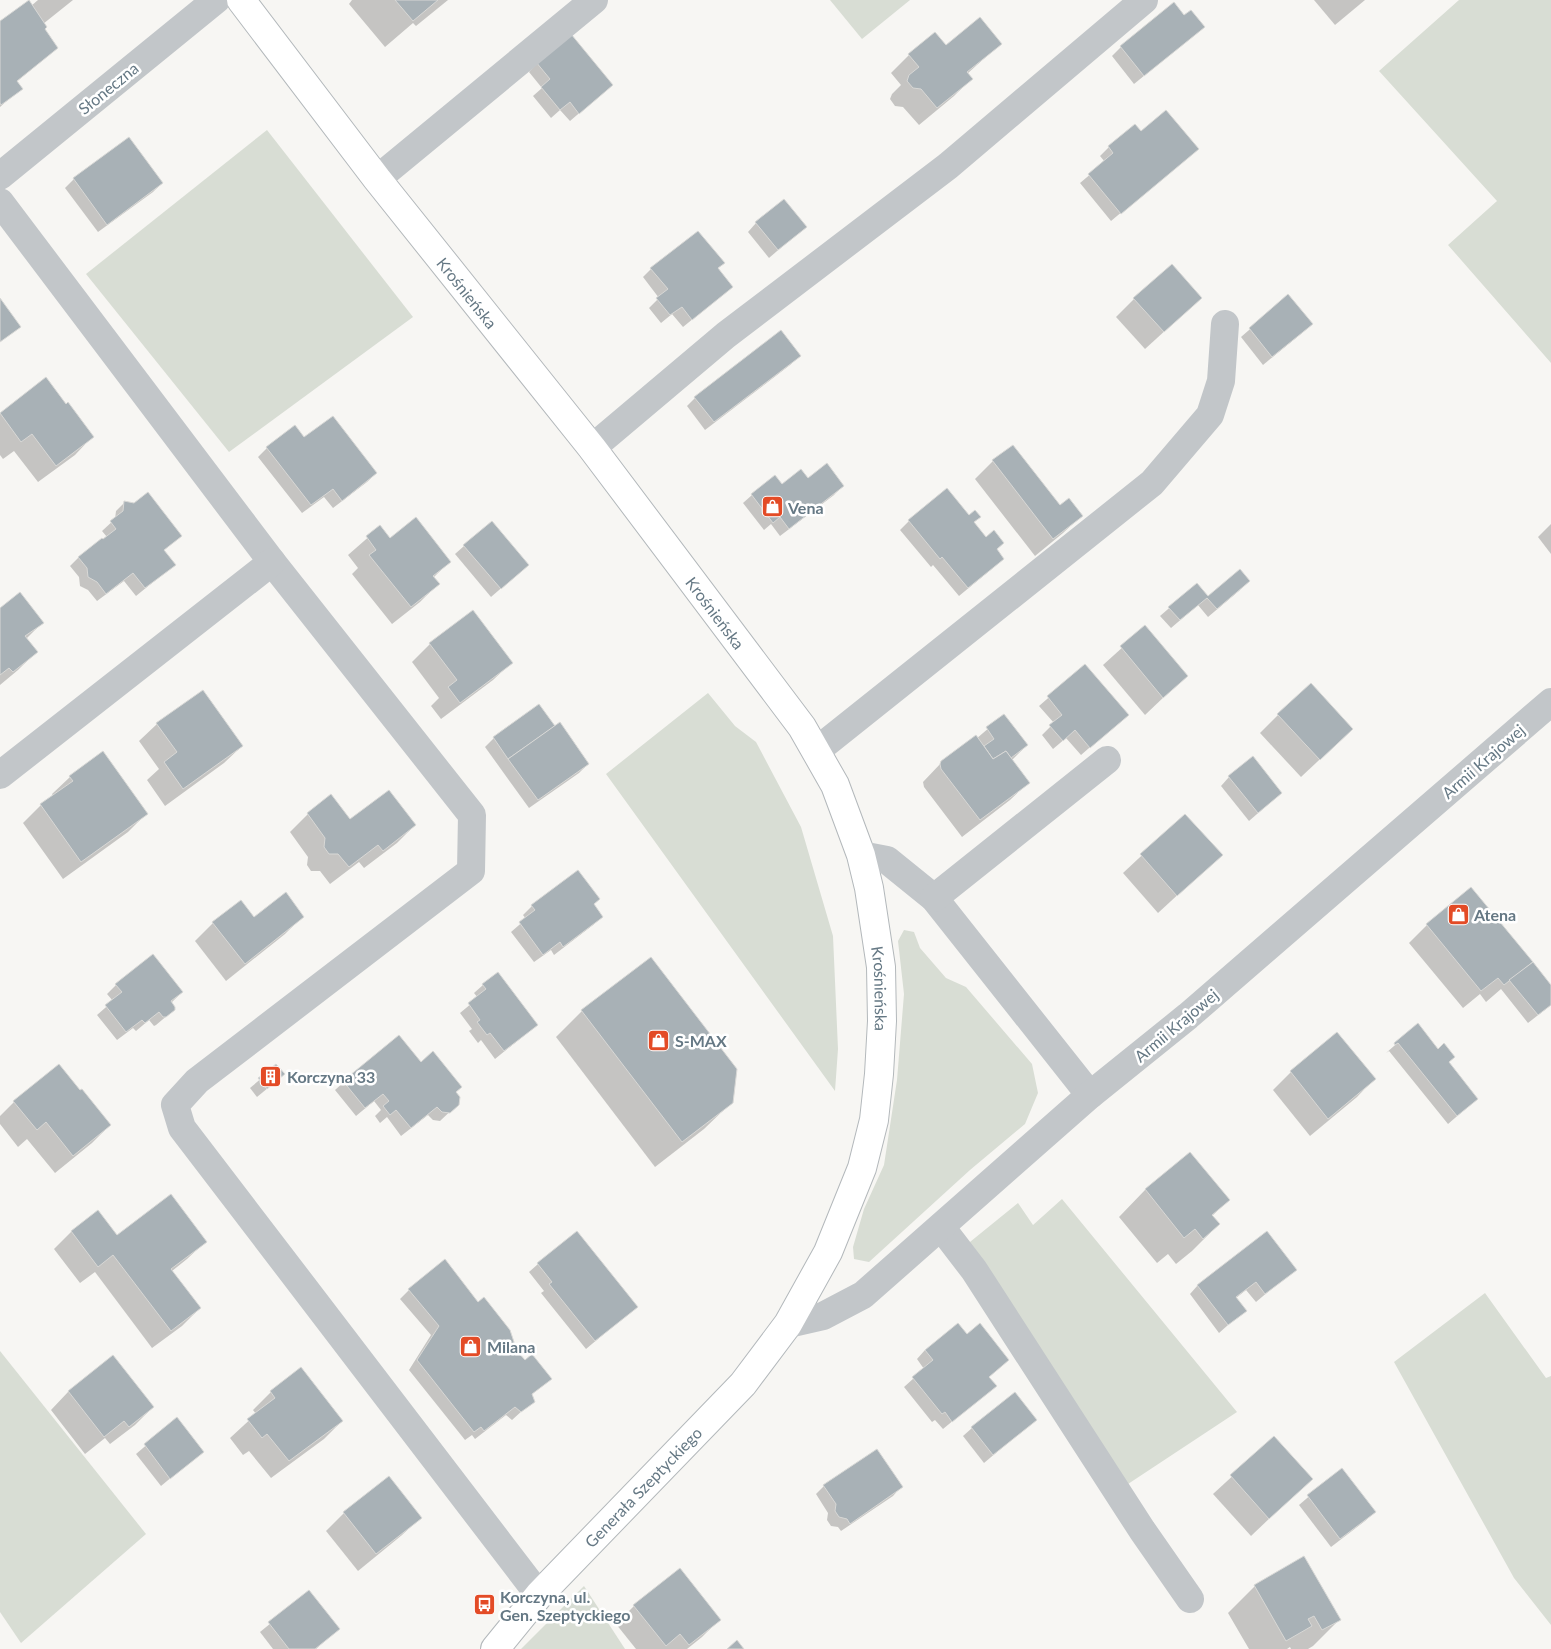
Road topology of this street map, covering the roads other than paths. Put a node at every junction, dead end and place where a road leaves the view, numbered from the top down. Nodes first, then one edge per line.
1 (216, 0) edge
2 (241, 0) edge
3 (594, 0) edge
4 (1144, 0) edge
5 (0, 176) edge
6 (377, 180) junction
7 (0, 202) edge
8 (1225, 324) dead end
9 (592, 448) junction
10 (272, 562) junction
11 (1551, 702) edge
12 (816, 752) junction
13 (1107, 760) dead end
14 (0, 775) edge
15 (861, 855) junction
16 (934, 898) junction
17 (1090, 1095) junction
18 (941, 1227) junction
19 (788, 1324) junction
20 (539, 1595) junction
21 (1190, 1599) dead end
22 (494, 1649) edge

1 - 5 street, Słoneczna
2 - 6 main road, Krośnieńska
3 - 6 street
4 - 9 street
6 - 9 main road, Krośnieńska
7 - 10 street
8 - 12 street
9 - 12 main road, Krośnieńska
10 - 14 street
10 - 20 street
11 - 17 street, Armii Krajowej
12 - 15 main road, Krośnieńska
13 - 16 street
15 - 16 street
15 - 19 main road, Krośnieńska
16 - 17 street
17 - 18 street, Armii Krajowej
18 - 19 street, Armii Krajowej
18 - 21 street
19 - 20 main road, Generała Szeptyckiego
20 - 22 main road, Generała Szeptyckiego

